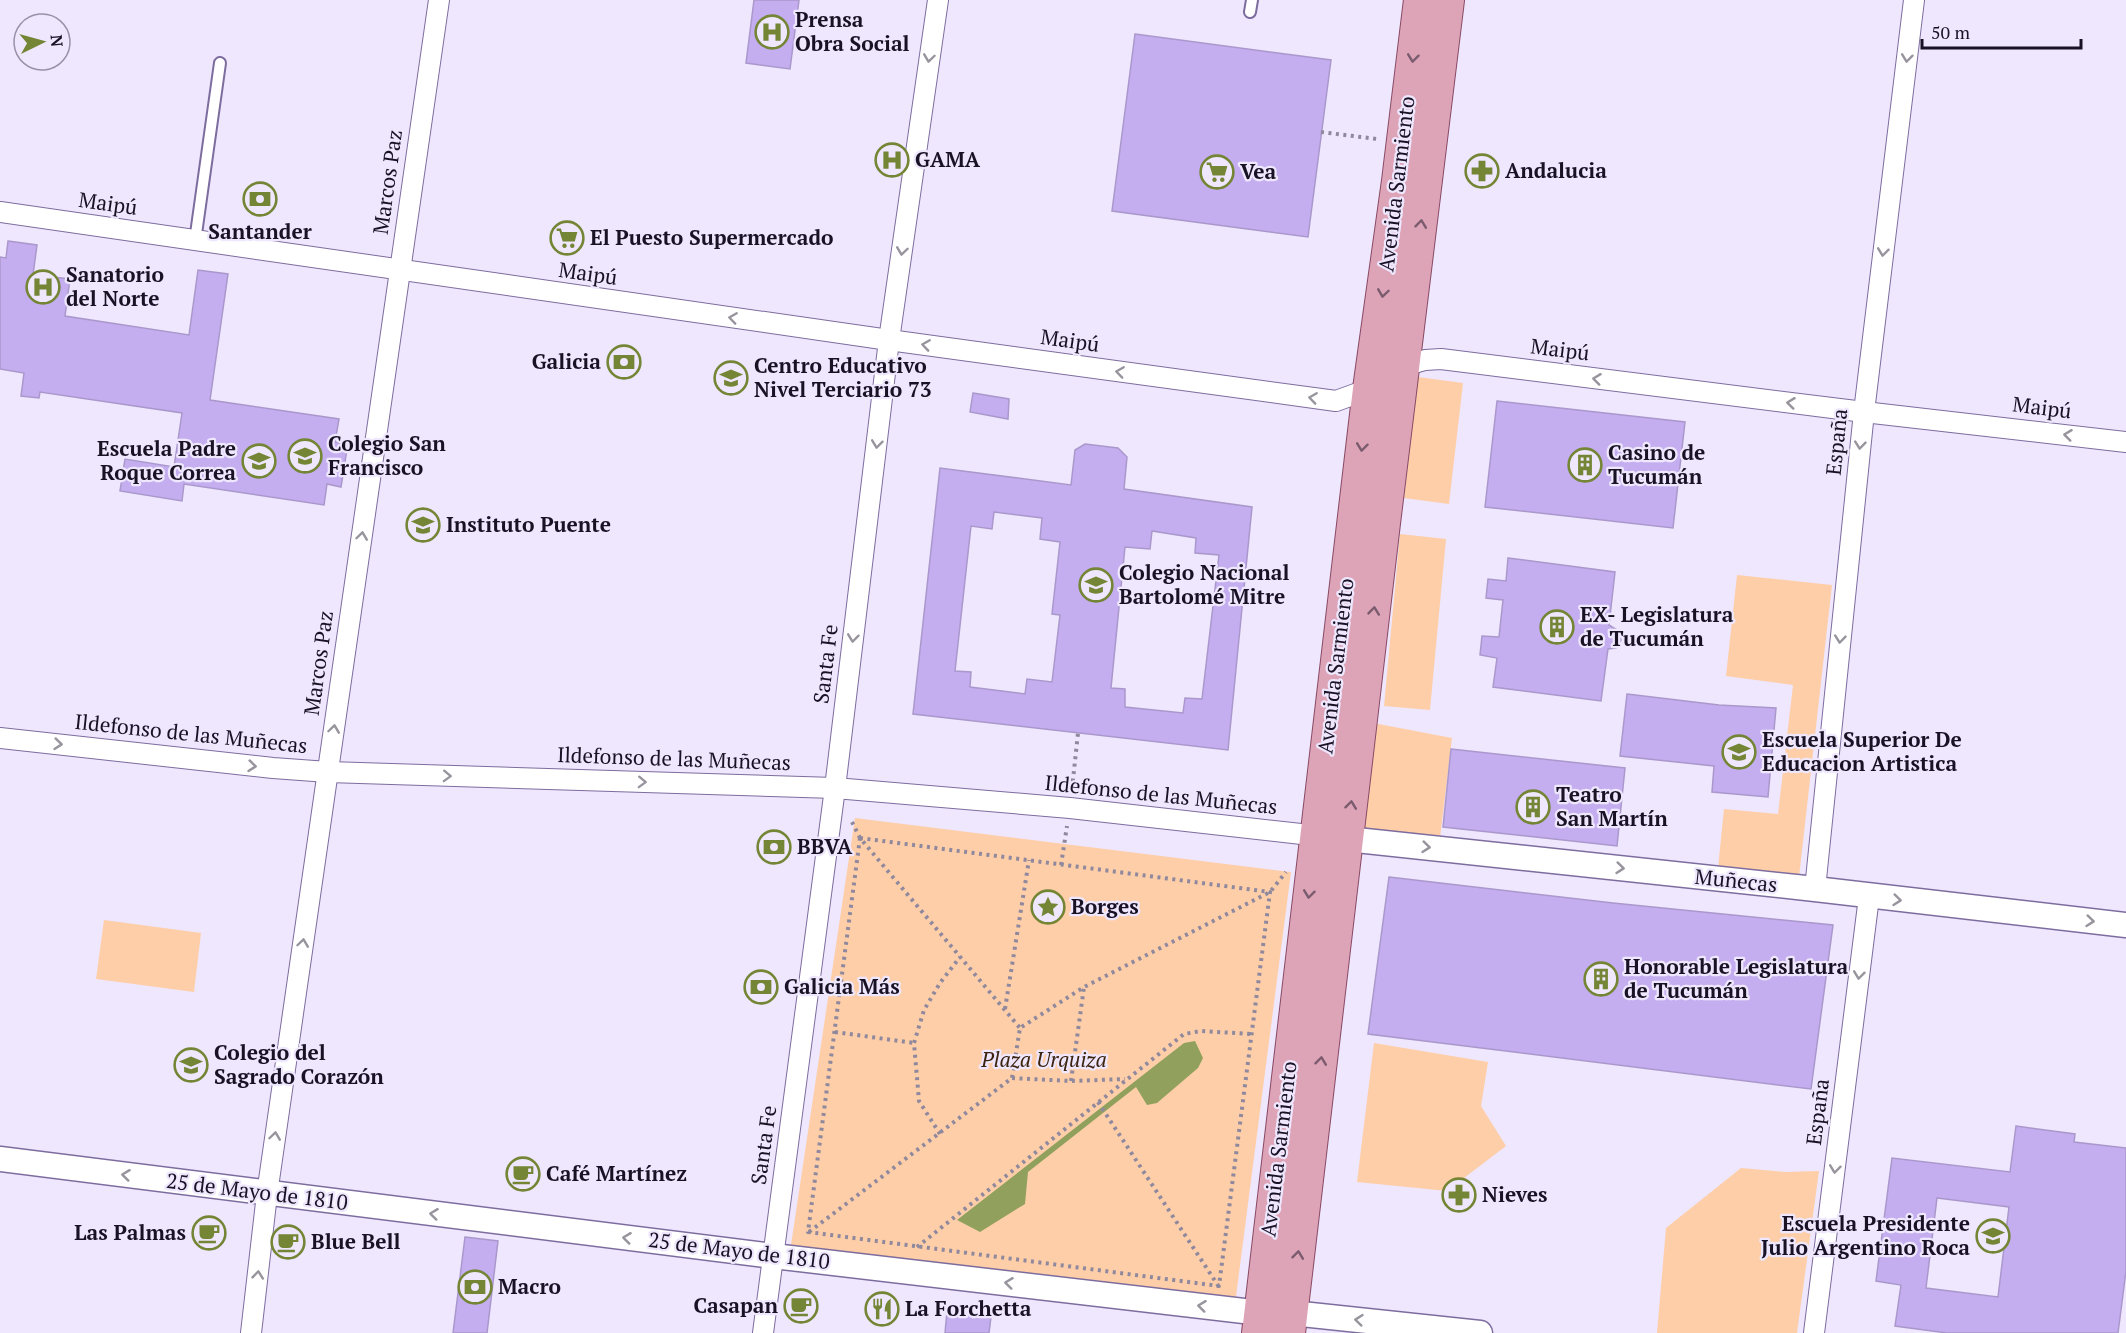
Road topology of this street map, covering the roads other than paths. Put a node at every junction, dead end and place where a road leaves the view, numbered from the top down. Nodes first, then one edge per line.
1 (439, 0) edge
2 (938, 0) edge
3 (1420, 0) edge
4 (1448, 0) edge
5 (1914, 0) edge
6 (220, 63) dead end
7 (0, 212) edge
8 (195, 241) junction
9 (399, 271) junction
10 (889, 340) junction
11 (1404, 366) junction
12 (1369, 389) junction
13 (1864, 412) junction
14 (2126, 442) edge
15 (0, 738) edge
16 (328, 772) junction
17 (835, 788) junction
18 (1315, 836) junction
19 (1347, 839) junction
20 (1815, 889) junction
21 (1869, 897) junction
22 (2126, 925) edge
23 (0, 1159) edge
24 (267, 1194) junction
25 (773, 1256) junction
26 (1259, 1323) edge
27 (1290, 1323) edge
28 (251, 1333) edge
29 (763, 1333) edge
30 (1480, 1333) edge
31 (1814, 1333) edge

1 - 9 street, Marcos Paz
2 -> 10 street, Santa Fe
3 -> 12 main road, Avenida Sarmiento
11 -> 4 main road, Avenida Sarmiento
5 -> 13 street, España
6 - 8 lane
7 - 8 street, Maipú
8 - 9 street, Maipú
10 -> 9 street, Maipú
16 -> 9 street, Marcos Paz
12 -> 10 street, Maipú
10 -> 17 street, Santa Fe
11 - 12 street, Maipú
13 -> 11 street, Maipú
19 -> 11 main road, Avenida Sarmiento
12 -> 18 main road, Avenida Sarmiento
14 -> 13 street, Maipú
13 -> 20 street, España
15 -> 16 street, Ildefonso de las Muñecas
16 -> 17 street, Ildefonso de las Muñecas
24 -> 16 street, Marcos Paz
17 - 18 street, Ildefonso de las Muñecas
17 - 25 street, Santa Fe
18 - 19 street, Ildefonso de las Muñecas
18 -> 26 main road, Avenida Sarmiento
19 -> 20 street, Muñecas
27 -> 19 main road, Avenida Sarmiento
20 - 21 street, Muñecas
21 -> 22 street, Muñecas
21 -> 31 street, España
24 -> 23 street, 25 de Mayo de 1810
25 -> 24 street, 25 de Mayo de 1810
28 -> 24 street, Marcos Paz
26 -> 25 street, 25 de Mayo de 1810
25 - 29 street, Santa Fe
26 - 27 street, 25 de Mayo de 1810
30 -> 27 street, 25 de Mayo de 1810

